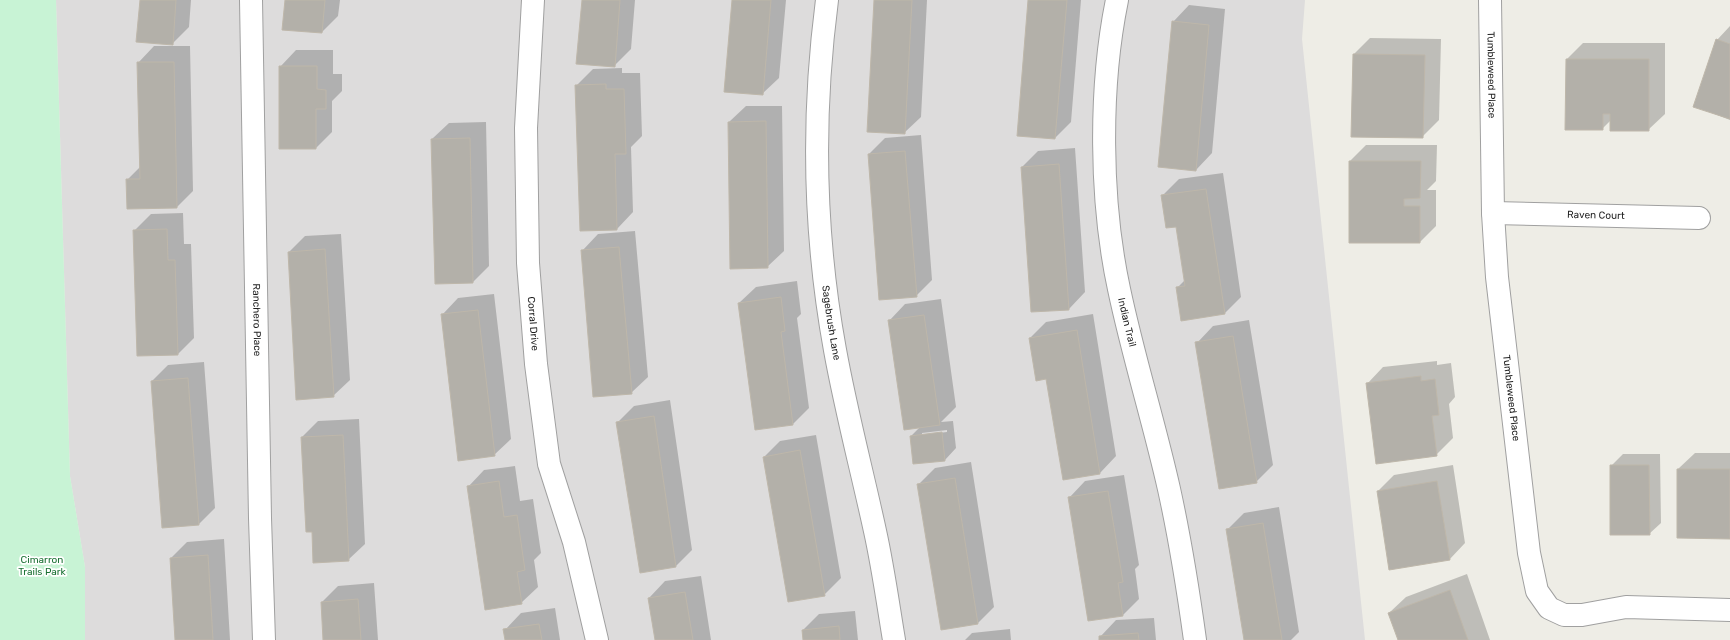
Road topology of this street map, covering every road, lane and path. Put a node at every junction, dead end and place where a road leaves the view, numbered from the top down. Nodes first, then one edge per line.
1 (252, 0) edge
2 (533, 0) edge
3 (827, 0) edge
4 (1117, 0) edge
5 (1490, 0) edge
6 (1493, 213) junction
7 (1699, 218) dead end
8 (1730, 610) edge
9 (264, 640) edge
10 (598, 640) edge
11 (894, 640) edge
12 (1195, 640) edge

1 - 9 street, Ranchero Place
2 - 10 street, Corral Drive
3 - 11 street, Sagebrush Lane
4 - 12 street, Indian Trail
5 - 6 street, Tumbleweed Place
6 - 7 street, Raven Court
6 - 8 street, Tumbleweed Place

